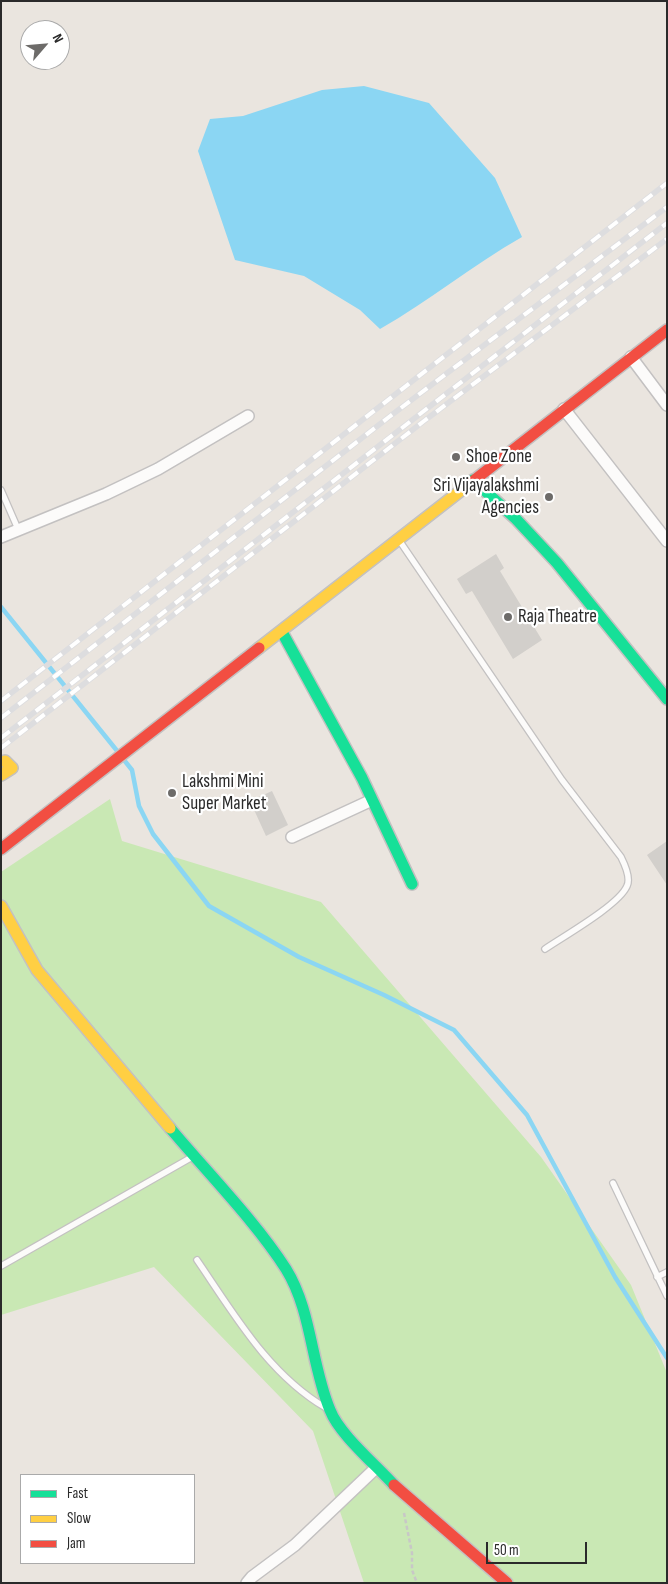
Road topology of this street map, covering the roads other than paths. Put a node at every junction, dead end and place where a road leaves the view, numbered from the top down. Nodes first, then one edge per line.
1 (667, 330) edge
2 (631, 357) junction
3 (667, 405) edge
4 (564, 409) junction
5 (248, 416) dead end
6 (473, 480) junction
7 (1, 490) edge
8 (18, 529) junction
9 (1, 537) edge
10 (399, 539) junction
11 (667, 541) edge
12 (282, 632) junction
13 (667, 699) edge
14 (5, 762) dead end
15 (1, 775) edge
16 (372, 800) junction
17 (292, 837) dead end
18 (1, 849) edge
19 (412, 884) dead end
20 (1, 906) edge
21 (545, 949) dead end
22 (194, 1156) junction
23 (613, 1183) dead end
24 (197, 1260) dead end
25 (1, 1266) edge
26 (667, 1272) edge
27 (657, 1277) junction
28 (667, 1296) edge
29 (330, 1411) junction
30 (376, 1468) junction
31 (247, 1583) edge
32 (507, 1583) edge

1 - 2 main road
2 - 3 street
2 - 4 main road
4 - 6 main road
4 - 11 street
5 - 8 street
6 - 10 main road
6 - 13 main road
7 - 8 lane
8 - 9 street
10 - 12 main road
10 - 21 lane
12 - 16 main road
12 - 18 main road
14 - 15 main road
16 - 17 street
16 - 19 main road
20 - 22 main road
22 - 25 lane
22 - 29 main road
23 - 27 lane
24 - 29 lane
26 - 27 lane
27 - 28 lane
29 - 30 main road
30 - 31 street
30 - 32 main road

